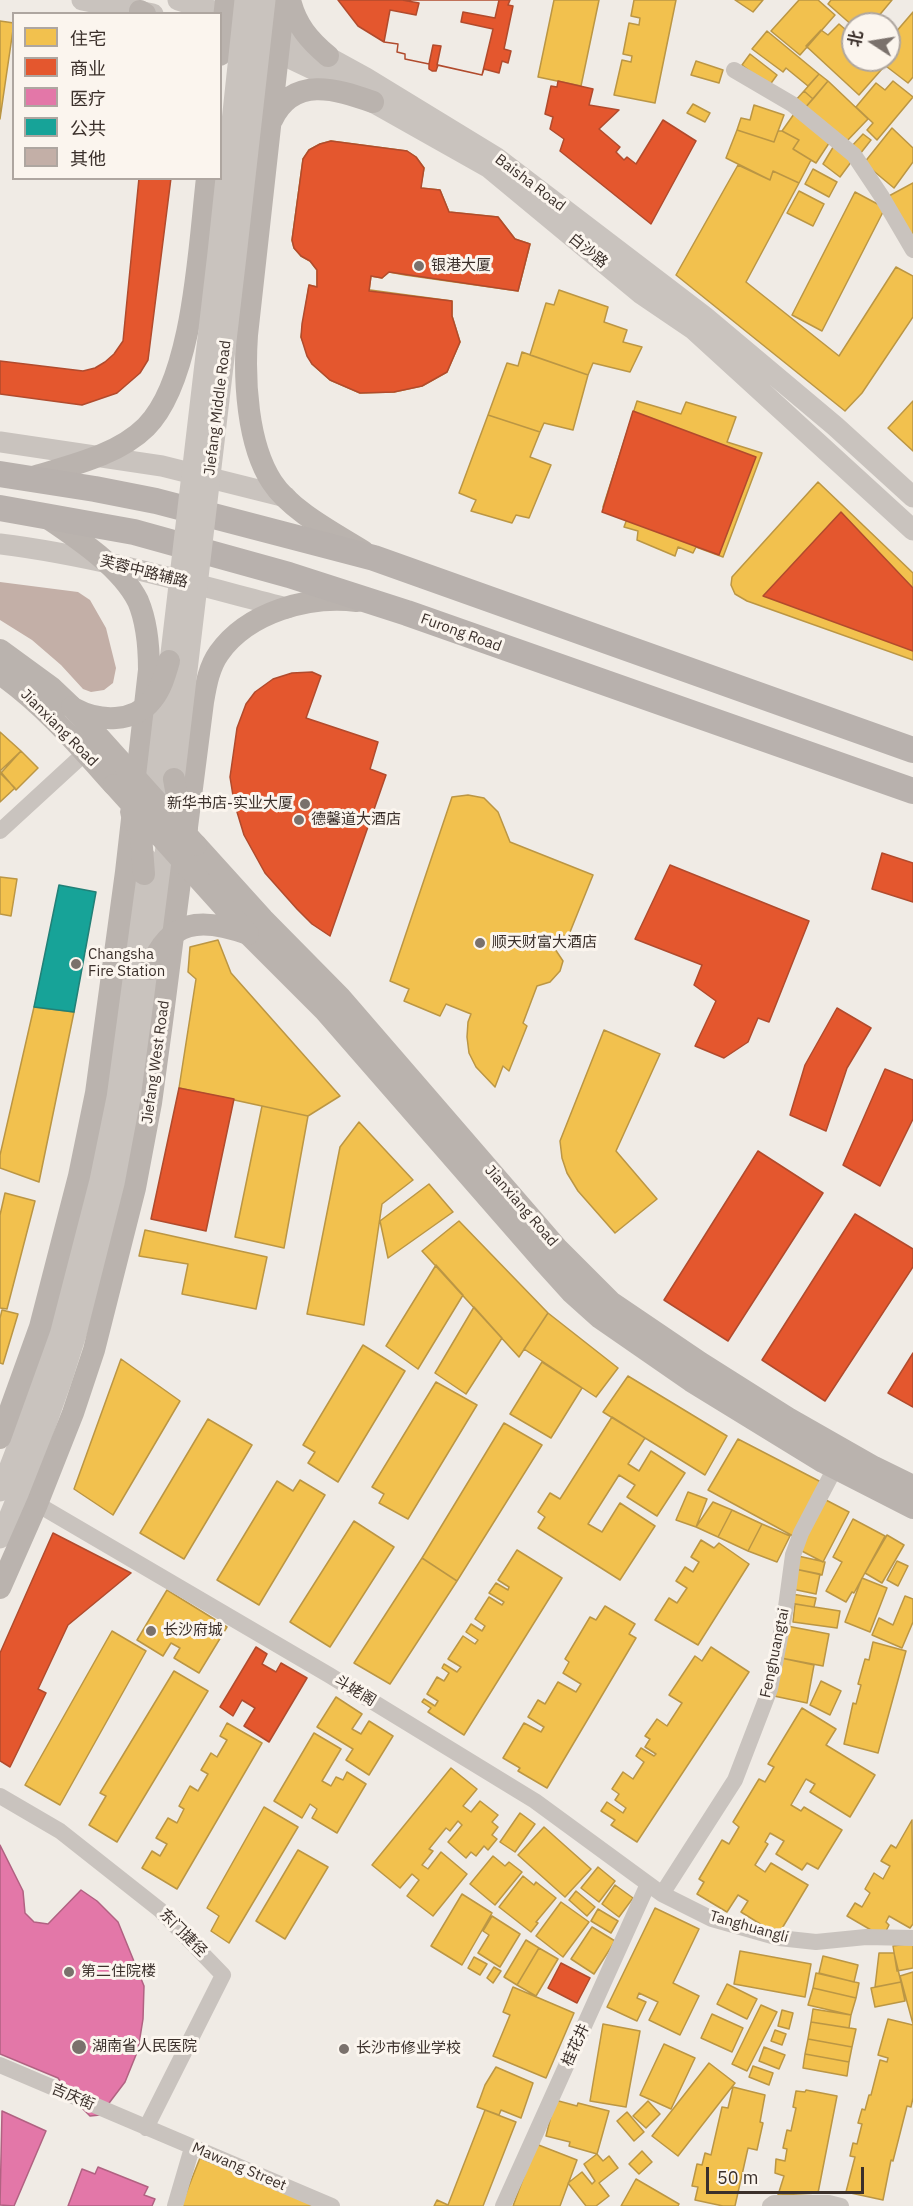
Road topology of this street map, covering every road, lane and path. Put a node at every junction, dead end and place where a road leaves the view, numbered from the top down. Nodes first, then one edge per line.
1 (82, 0) edge
2 (178, 0) edge
3 (245, 0) edge
4 (265, 0) edge
5 (284, 0) edge
6 (290, 0) edge
7 (141, 12) edge
8 (207, 12) edge
9 (224, 19) edge
10 (222, 38) edge
11 (280, 42) junction
12 (328, 56) junction
13 (734, 70) dead end
14 (373, 102) junction
15 (271, 124) junction
16 (207, 180) edge
17 (913, 250) edge
18 (0, 442) edge
19 (97, 455) junction
20 (0, 474) edge
21 (30, 478) junction
22 (913, 496) edge
23 (286, 497) junction
24 (0, 508) edge
25 (42, 515) junction
26 (913, 530) edge
27 (0, 544) edge
28 (374, 558) junction
29 (105, 563) junction
30 (375, 603) junction
31 (287, 608) junction
32 (0, 650) edge
33 (169, 661) junction
34 (0, 674) edge
35 (72, 708) junction
36 (913, 750) edge
37 (85, 753) junction
38 (174, 779) junction
39 (114, 785) junction
40 (913, 791) edge
41 (154, 798) junction
42 (160, 820) junction
43 (0, 831) edge
44 (166, 843) junction
45 (196, 845) junction
46 (144, 874) junction
47 (248, 934) junction
48 (150, 969) junction
49 (0, 1438) edge
50 (835, 1468) junction
51 (913, 1486) edge
52 (0, 1491) edge
53 (37, 1504) junction
54 (913, 1508) edge
55 (0, 1538) edge
56 (0, 1588) edge
57 (0, 1796) edge
58 (655, 1889) junction
59 (913, 1938) edge
60 (0, 2065) edge
61 (146, 2128) junction
62 (192, 2148) junction
63 (175, 2206) edge
64 (332, 2206) edge
65 (503, 2206) edge
66 (770, 2206) edge
67 (841, 2206) edge

1 - 7 street
2 - 8 street, Baisha Road
3 - 33 street, Jiefang Middle Road, bridge
4 - 38 street, Jiefang Middle Road, bridge
5 - 11 main road, Jiefang Middle Road
6 - 12 main road
9 - 10 main road
9 - 11 street, Baisha Road
11 - 12 street, Baisha Road
11 - 14 street, 白沙路
11 - 15 main road, Jiefang Middle Road
12 - 22 street, Baisha Road
13 - 17 street
14 - 15 main road
14 - 26 street, 白沙路
15 - 23 main road, Jiefang Middle Road
16 - 19 main road
18 - 19 street
19 - 21 main road
19 - 23 street
20 - 21 main road
21 - 28 main road
23 - 28 main road, Jiefang Middle Road
24 - 25 main road, Furong Road
25 - 29 main road
25 - 30 main road, Furong Road
27 - 29 street, 芙蓉中路辅路
28 - 36 main road
29 - 31 street, 芙蓉中路辅路
29 - 49 main road
30 - 31 main road, Jiefang West Road
30 - 40 main road, Furong Road
31 - 53 main road, Jiefang West Road
32 - 35 main road, Jianxiang Road
33 - 35 main road, bridge
33 - 41 street, Jiefang Middle Road, bridge
34 - 37 main road, Jianxiang Road
35 - 41 main road, Jianxiang Road, bridge
37 - 39 main road, Jianxiang Road
37 - 43 street
38 - 42 street, Jiefang Middle Road, bridge
38 - 45 main road, bridge
39 - 42 main road, bridge
39 - 46 main road, bridge
41 - 42 main road, Jianxiang Road, bridge
42 - 44 main road, Jianxiang Road, bridge
42 - 45 main road, Jianxiang Road, bridge
42 - 46 street, bridge
44 - 47 main road, Jianxiang Road, bridge
44 - 48 street, Jiefang West Road, bridge
45 - 51 main road, Jianxiang Road
46 - 52 street
47 - 48 main road, bridge
47 - 50 main road, Jianxiang Road
48 - 55 street, Jiefang West Road
50 - 54 main road, Jianxiang Road
50 - 58 street, Fenghuangtai
53 - 56 main road, Jiefang West Road
53 - 58 street, 斗姥阁
57 - 61 street, 东门捷径
58 - 59 street, Tanghuangli
58 - 65 street, 桂花井
60 - 61 street, 吉庆街
61 - 62 street, Mawang Street
62 - 63 street
62 - 64 street, Mawang Street
66 - 67 street

